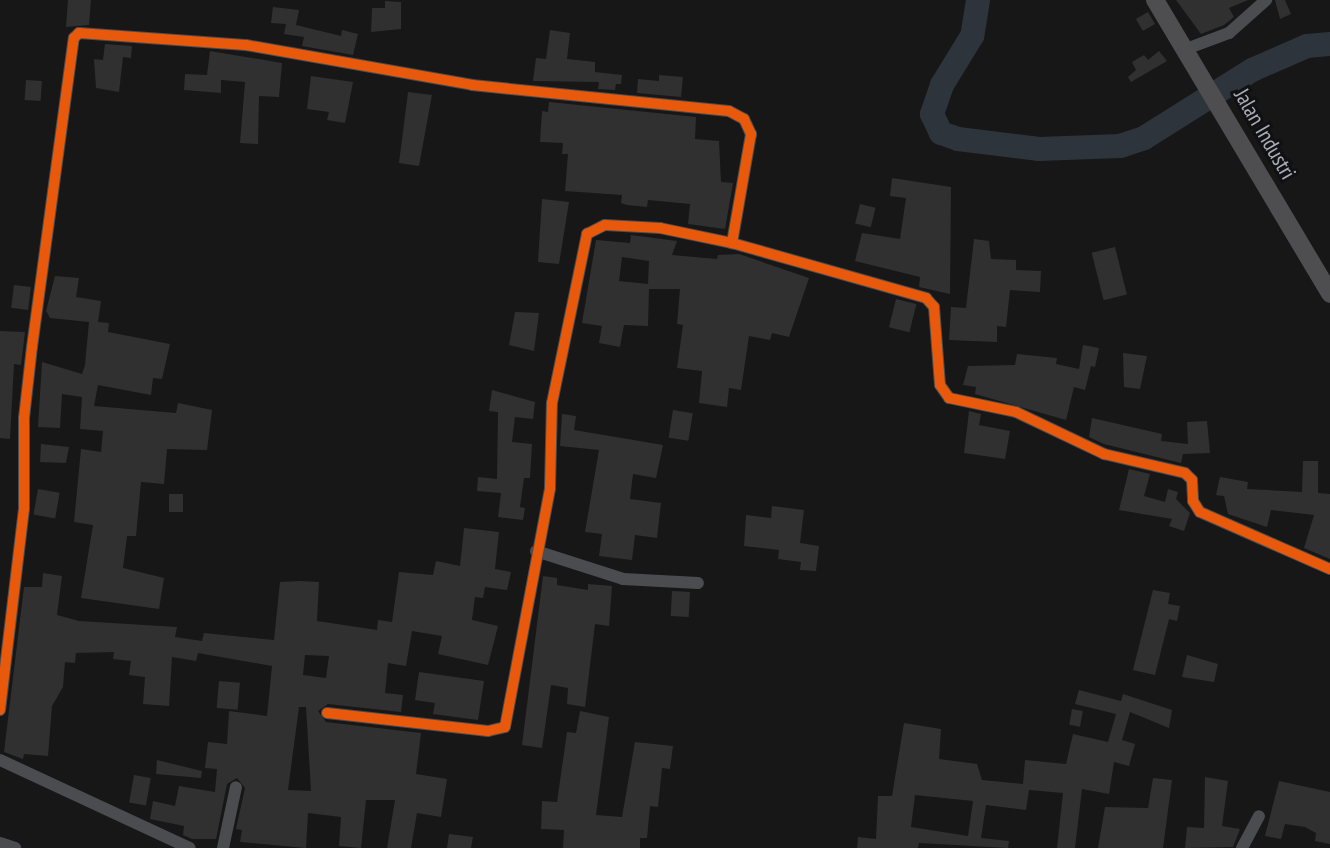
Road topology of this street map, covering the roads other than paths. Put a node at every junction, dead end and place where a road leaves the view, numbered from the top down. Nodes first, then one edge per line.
1 (1155, 0) edge
2 (1266, 0) edge
3 (1186, 49) junction
4 (732, 243) junction
5 (1330, 294) edge
6 (536, 551) junction
7 (1330, 569) edge
8 (698, 583) dead end
9 (0, 710) edge
10 (327, 713) dead end
11 (0, 760) edge
12 (236, 787) dead end
13 (1259, 816) dead end
14 (0, 843) edge
15 (15, 848) edge
16 (190, 848) edge
17 (223, 848) edge
18 (1242, 848) edge

1 - 3 main road, Jalan Industri
2 - 3 street
3 - 5 main road, Jalan Industri
4 - 6 street
4 - 7 street
4 - 9 street
6 - 8 street
6 - 10 street
11 - 16 street
12 - 17 street
13 - 18 street
14 - 15 street

